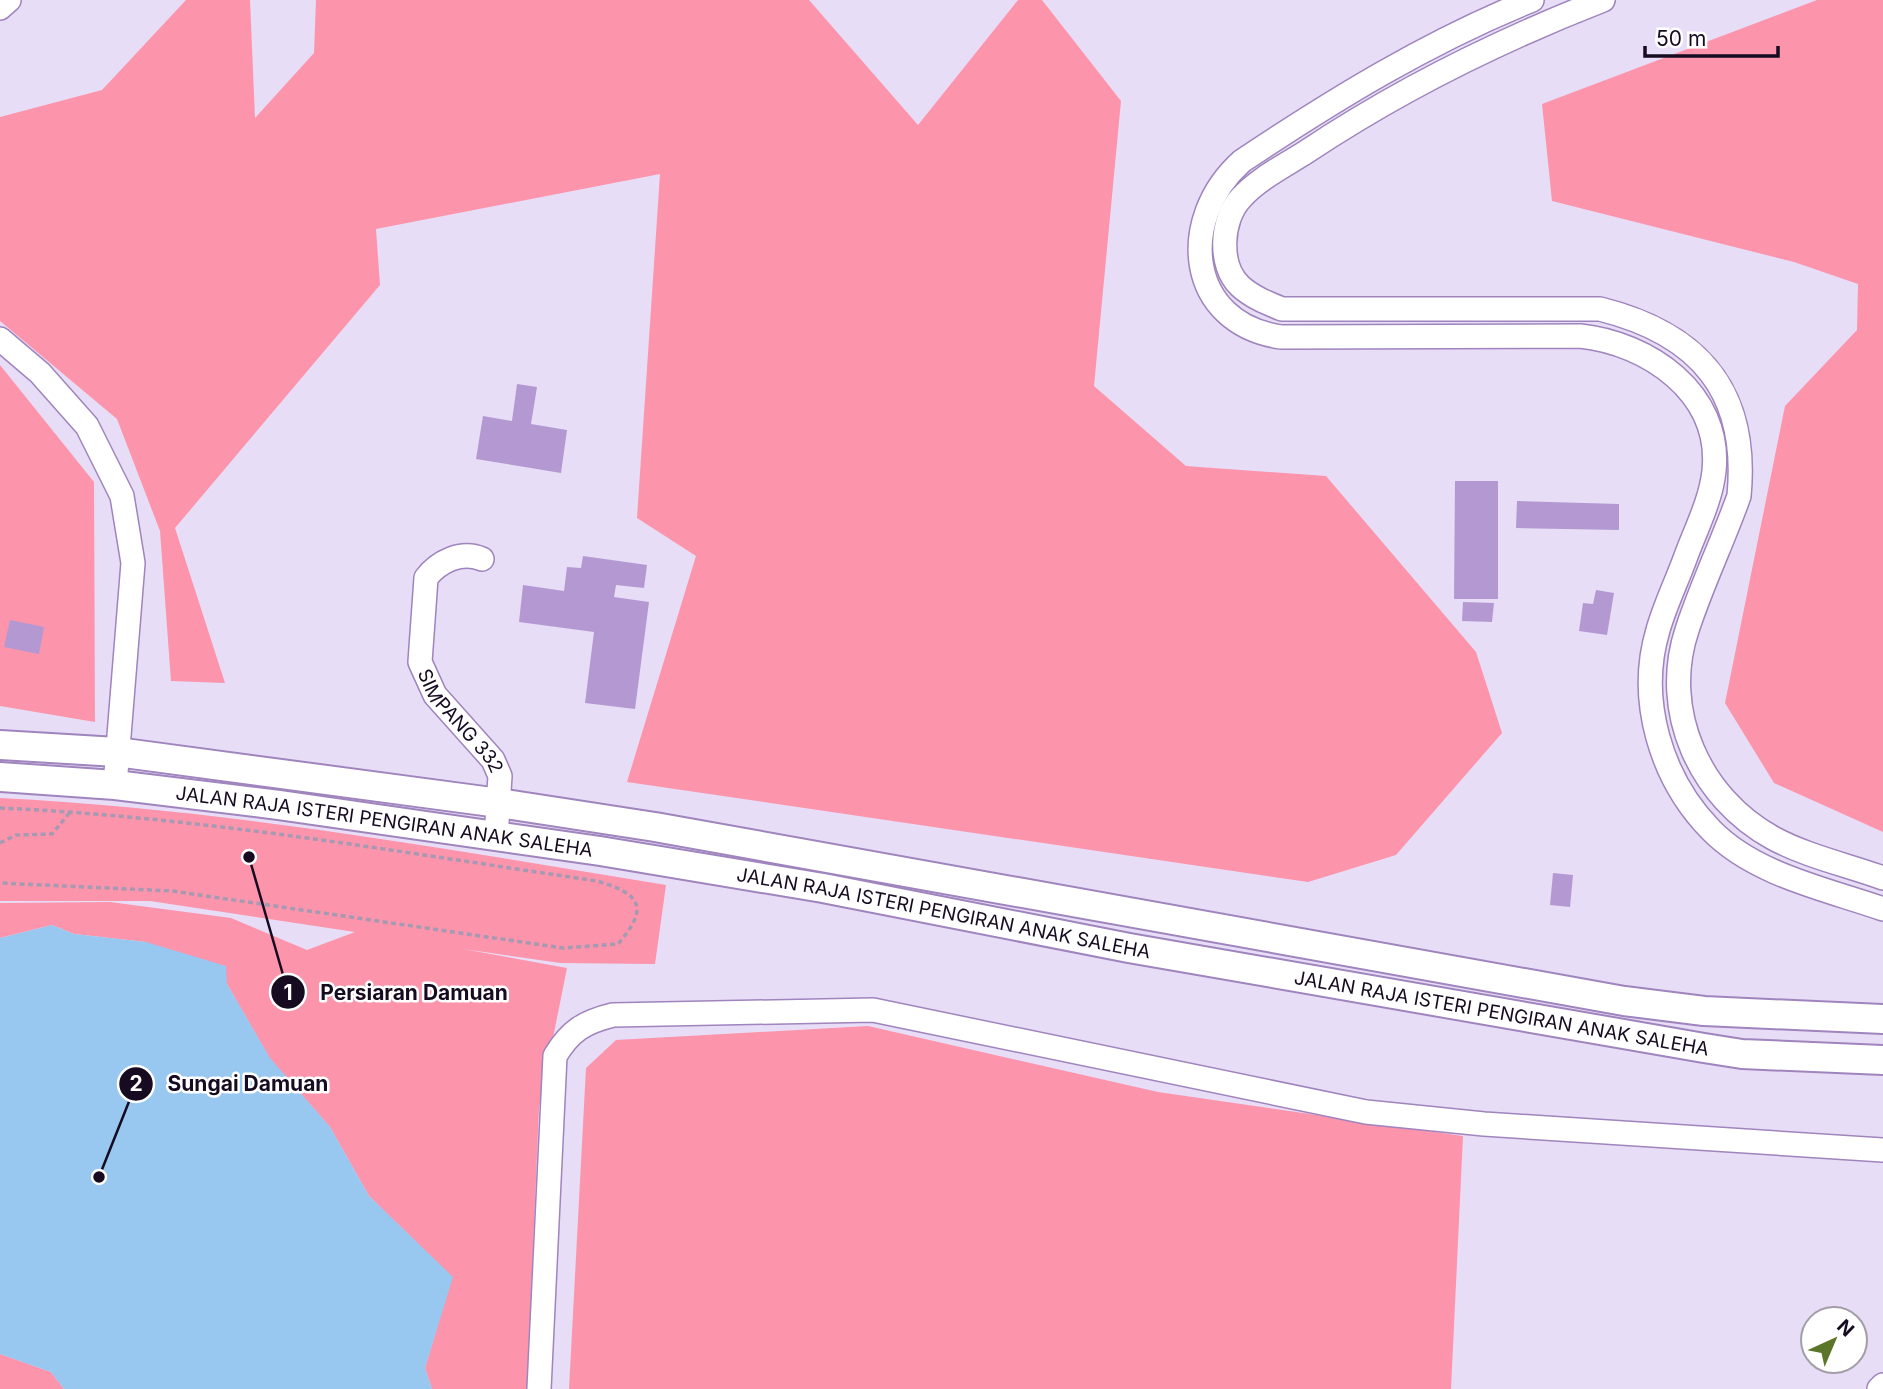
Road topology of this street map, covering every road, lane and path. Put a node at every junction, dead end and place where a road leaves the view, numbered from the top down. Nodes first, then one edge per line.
1 (9, 0) edge
2 (1532, 0) edge
3 (1602, 0) edge
4 (0, 8) edge
5 (0, 339) edge
6 (482, 559) dead end
7 (0, 745) edge
8 (117, 752) junction
9 (0, 777) edge
10 (115, 785) junction
11 (499, 803) junction
12 (0, 808) edge
13 (71, 811) junction
14 (496, 837) junction
15 (0, 843) edge
16 (1883, 878) edge
17 (0, 883) edge
18 (1883, 909) edge
19 (1883, 1019) edge
20 (1883, 1060) edge
21 (1883, 1150) edge
22 (539, 1389) edge

1 - 4 street
2 - 18 street
3 - 16 street
5 - 8 street
6 - 11 street, SIMPANG 332
7 - 8 main road, JALAN RAJA ISTERI PENGIRAN ANAK SALEHA
8 - 10 street
8 - 11 main road, JALAN RAJA ISTERI PENGIRAN ANAK SALEHA
9 - 10 main road, JALAN RAJA ISTERI PENGIRAN ANAK SALEHA
10 - 14 main road, JALAN RAJA ISTERI PENGIRAN ANAK SALEHA
11 - 14 street, SIMPANG 332
11 - 19 main road, JALAN RAJA ISTERI PENGIRAN ANAK SALEHA
12 - 13 path
13 - 15 path
13 - 17 path
14 - 20 main road, JALAN RAJA ISTERI PENGIRAN ANAK SALEHA
21 - 22 street

